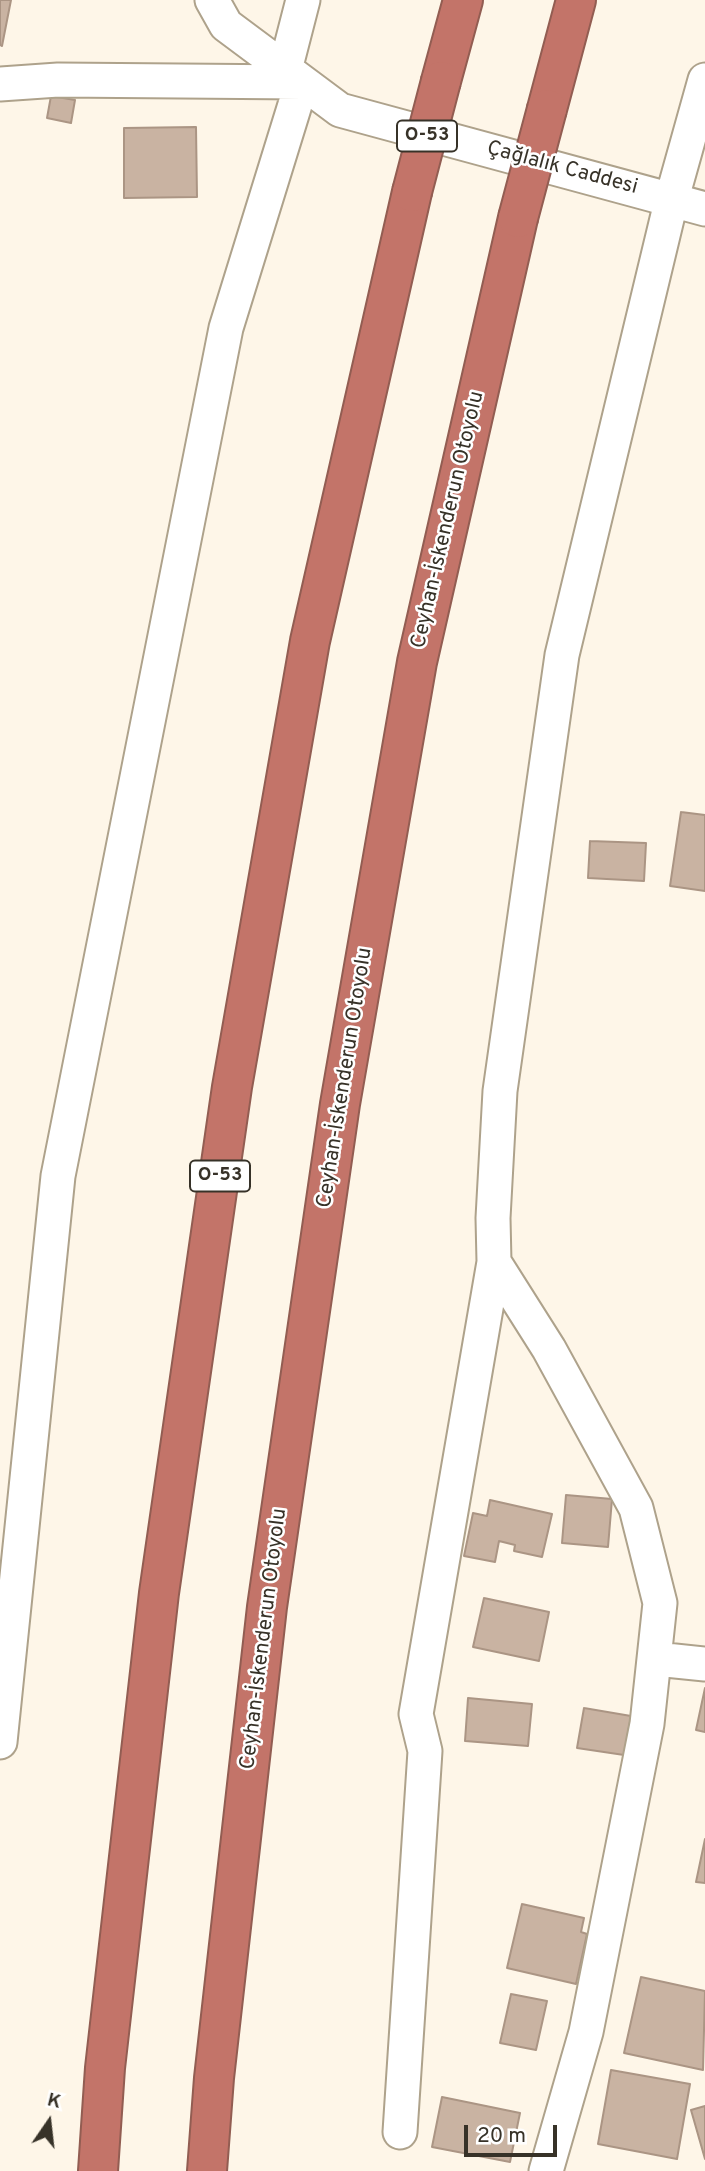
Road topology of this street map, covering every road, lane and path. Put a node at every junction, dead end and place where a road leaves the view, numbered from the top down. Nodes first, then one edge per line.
1 (212, 0) edge
2 (303, 0) edge
3 (463, 0) edge
4 (576, 0) edge
5 (294, 76) junction
6 (705, 79) edge
7 (0, 84) edge
8 (672, 198) junction
9 (705, 209) edge
10 (494, 1262) junction
11 (656, 1659) junction
12 (705, 1664) edge
13 (0, 1742) edge
14 (401, 2132) dead end
15 (98, 2171) edge
16 (208, 2171) edge
17 (546, 2171) edge

1 - 5 street, Çağlalık Caddesi
2 - 5 street
3 - 15 highway, O-53, bridge
4 - 16 highway, Ceyhan-İskenderun Otoyolu, bridge
5 - 7 street
5 - 8 street, Çağlalık Caddesi
5 - 13 street
6 - 8 street
8 - 9 street, Çağlalık Caddesi
8 - 10 street
10 - 11 street
10 - 14 street
11 - 12 street
11 - 17 street

